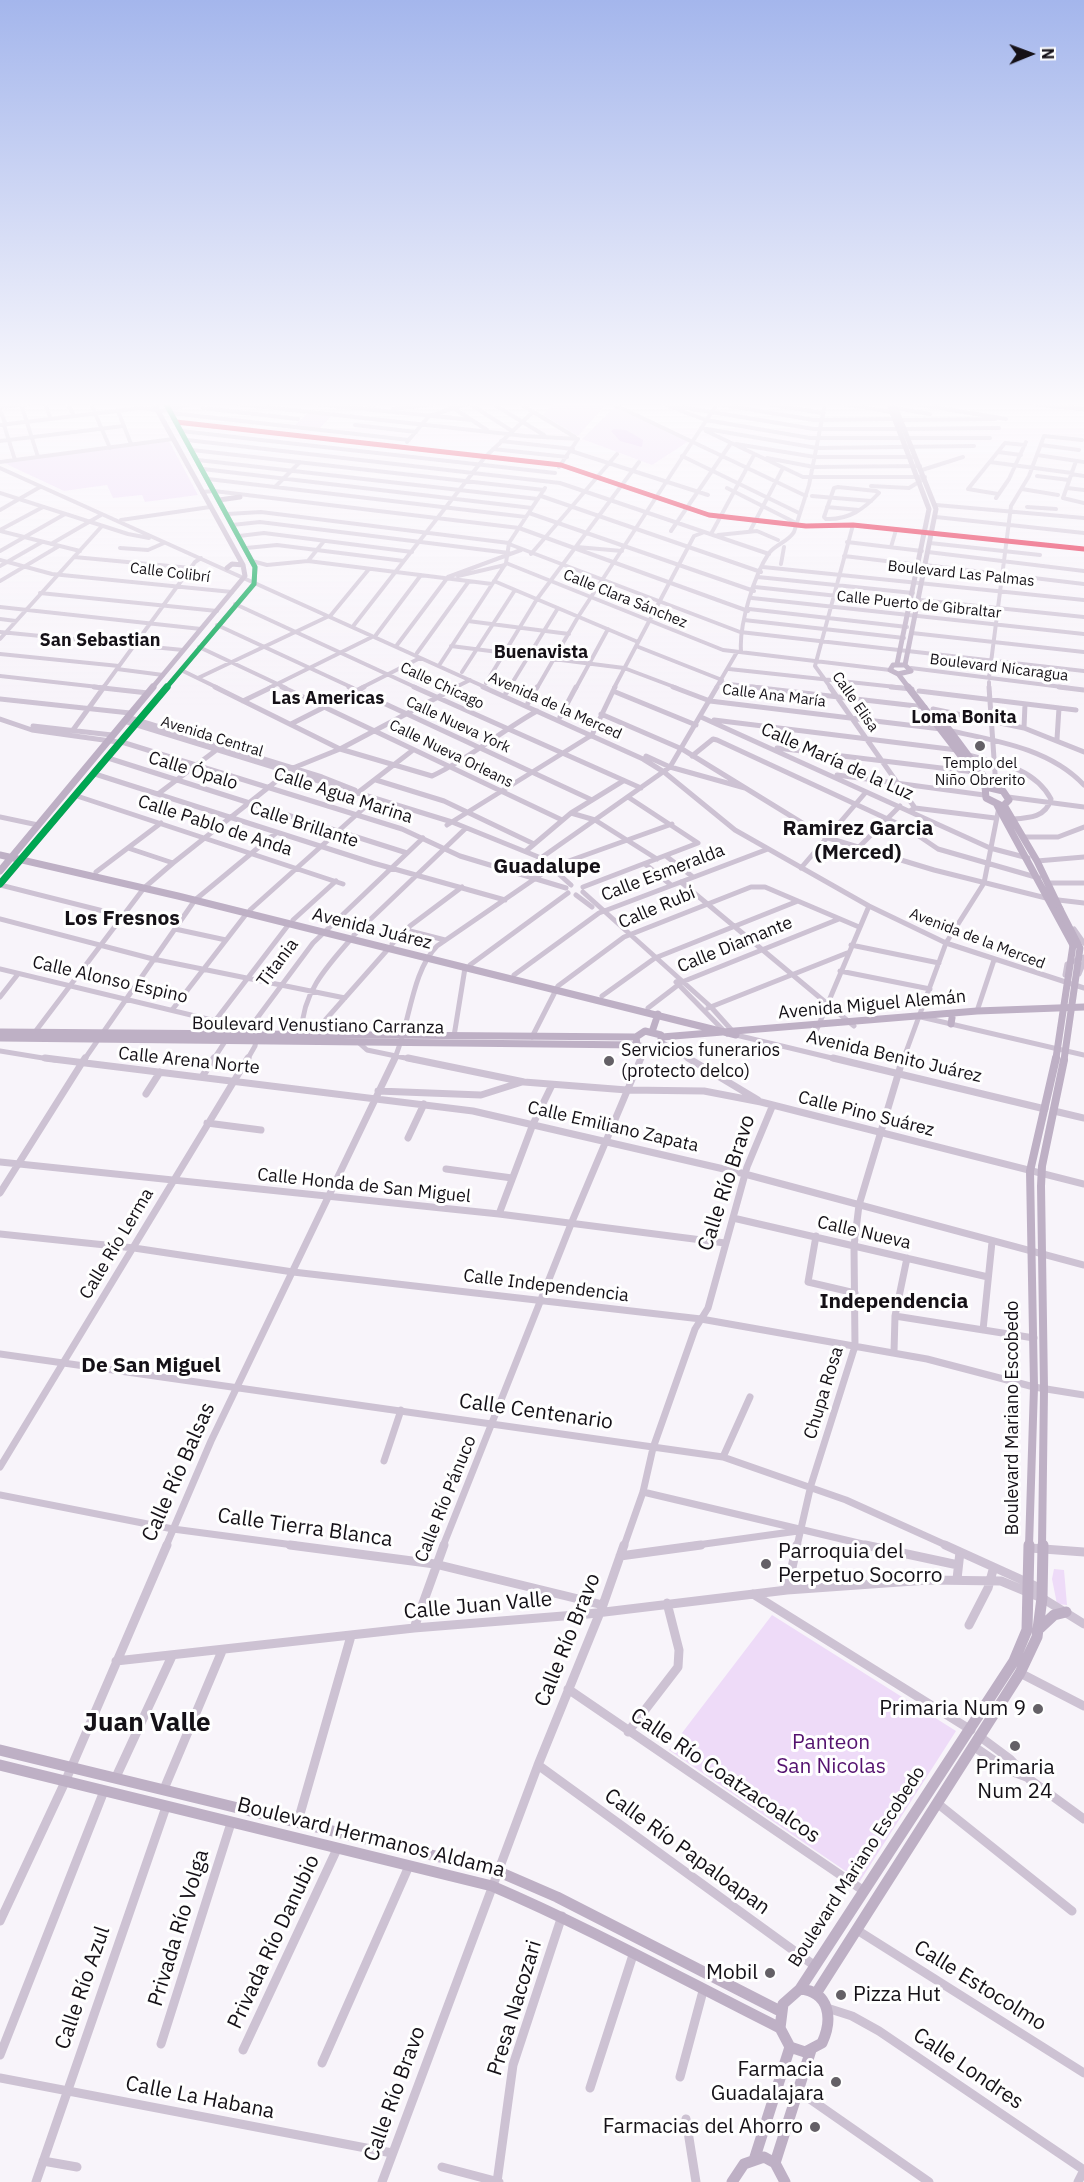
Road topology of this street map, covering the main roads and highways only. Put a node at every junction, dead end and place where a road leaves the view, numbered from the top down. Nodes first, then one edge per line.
1 (209, 506) edge
2 (222, 506) edge
3 (929, 506) edge
4 (936, 506) edge
5 (925, 552) junction
6 (243, 565) junction
7 (922, 565) junction
8 (227, 568) road end
9 (261, 587) road end
10 (248, 589) junction
11 (210, 618) junction
12 (220, 623) junction
13 (206, 624) junction
14 (897, 664) junction
15 (908, 670) junction
16 (899, 675) junction
17 (916, 690) junction
18 (929, 708) junction
19 (119, 742) junction
20 (97, 772) junction
21 (991, 787) junction
22 (1000, 806) junction
23 (0, 850) edge
24 (0, 855) edge
25 (12, 855) junction
26 (22, 857) junction
27 (0, 871) edge
28 (0, 884) edge
29 (145, 887) junction
30 (1053, 900) junction
31 (468, 966) junction
32 (557, 988) junction
33 (1084, 1008) edge
34 (1061, 1009) junction
35 (658, 1014) junction
36 (918, 1018) junction
37 (0, 1032) edge
38 (652, 1032) junction
39 (730, 1032) junction
40 (99, 1036) junction
41 (257, 1037) junction
42 (0, 1038) edge
43 (403, 1039) junction
44 (663, 1040) junction
45 (636, 1041) junction
46 (1061, 1055) junction
47 (1051, 1109) junction
48 (1039, 1388) junction
49 (1066, 1612) road end
50 (1040, 1630) junction
51 (0, 1750) edge
52 (0, 1766) edge
53 (800, 1989) junction
54 (817, 1992) junction
55 (780, 2011) junction
56 (780, 2028) junction
57 (790, 2047) junction
58 (811, 2050) junction
59 (755, 2157) junction
60 (775, 2163) junction
61 (730, 2179) edge
62 (785, 2182) edge

1 - 6 main road
2 - 10 main road
3 - 5 main road
4 - 5 main road
5 - 7 main road
6 - 8 main road
6 - 11 main road
7 - 14 main road
7 - 15 main road
9 - 10 main road
10 - 12 main road
11 - 12 main road
11 - 13 main road
12 - 13 main road
12 - 19 main road
13 - 25 main road
14 - 15 main road
14 - 16 main road
15 - 16 main road
15 - 17 main road
16 - 17 main road
17 - 18 main road
18 - 21 main road
18 - 21 main road
19 - 20 main road
19 - 20 main road
20 - 26 main road
21 - 22 main road
21 - 22 main road
22 - 30 main road, Boulevard Mariano Escobedo
22 - 30 main road, Boulevard Mariano Escobedo
23 - 25 main road, Avenida Juárez
24 - 25 main road, Avenida Juárez
25 - 26 main road, Avenida Juárez
25 - 27 main road
26 - 28 main road
26 - 29 main road, Avenida Juárez
26 - 29 main road, Avenida Juárez
29 - 31 main road, Avenida Juárez
30 - 46 main road, Boulevard Mariano Escobedo, bridge
30 - 46 main road, Boulevard Mariano Escobedo, bridge
31 - 32 main road, Avenida Juárez
31 - 32 main road, Avenida Juárez
32 - 35 main road, Avenida Juárez
32 - 39 main road, Avenida Juárez
33 - 34 main road, Avenida Miguel Alemán
34 - 36 main road, Avenida Miguel Alemán
34 - 36 main road, Avenida Miguel Alemán
35 - 38 main road
35 - 39 main road, Avenida Juárez
36 - 39 main road, Avenida Miguel Alemán
37 - 40 main road, Boulevard Venustiano Carranza
38 - 44 main road
38 - 45 main road
39 - 44 main road, Avenida Miguel Alemán
40 - 41 main road, Boulevard Venustiano Carranza
40 - 41 main road, Boulevard Venustiano Carranza
40 - 42 main road, Boulevard Venustiano Carranza
41 - 43 main road, Boulevard Venustiano Carranza
41 - 43 main road, Boulevard Venustiano Carranza
43 - 45 main road, Boulevard Venustiano Carranza
43 - 45 main road, Boulevard Venustiano Carranza
44 - 45 main road, Avenida Miguel Alemán
46 - 47 main road, Boulevard Mariano Escobedo
47 - 48 main road, Boulevard Mariano Escobedo
47 - 48 main road, Boulevard Mariano Escobedo
48 - 50 main road, Boulevard Mariano Escobedo
48 - 53 main road, Boulevard Mariano Escobedo
49 - 50 main road
50 - 54 main road, Boulevard Mariano Escobedo
51 - 55 main road, Boulevard Hermanos Aldama
52 - 56 main road, Boulevard Hermanos Aldama
53 - 54 main road
53 - 55 main road
54 - 58 main road
55 - 56 main road
56 - 57 main road
57 - 58 main road
57 - 59 main road
58 - 60 main road
59 - 60 main road
59 - 61 main road
60 - 62 main road

